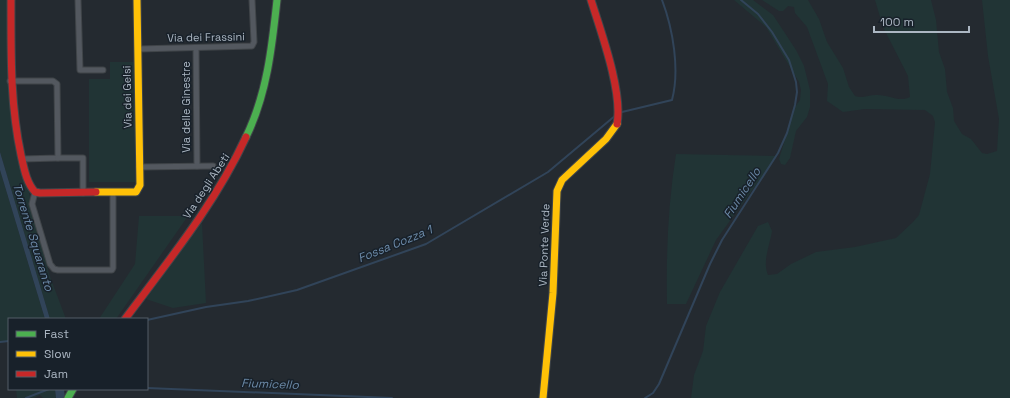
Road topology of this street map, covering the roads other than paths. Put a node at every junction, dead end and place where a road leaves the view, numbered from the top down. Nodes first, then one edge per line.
1 (11, 0) edge
2 (78, 0) edge
3 (137, 0) edge
4 (252, 0) edge
5 (277, 0) edge
6 (591, 0) edge
7 (196, 48) junction
8 (138, 49) junction
9 (103, 70) dead end
10 (10, 81) junction
11 (58, 158) junction
12 (22, 159) junction
13 (197, 166) junction
14 (213, 166) dead end
15 (139, 168) junction
16 (35, 192) junction
17 (84, 193) junction
18 (113, 193) junction
19 (126, 318) edge
20 (542, 398) edge

1 - 10 street
2 - 9 street
3 - 8 street, Via dei Gelsi
4 - 7 street, Via dei Frassini
5 - 19 street, Via degli Abeti
6 - 20 street, Via Ponte Verde
7 - 8 street, Via dei Frassini
7 - 13 street, Via delle Ginestre
8 - 15 street, Via dei Gelsi
10 - 11 street
10 - 12 street
11 - 12 street
11 - 17 street
12 - 16 street
13 - 14 street
13 - 15 street
15 - 18 street, Via dei Gelsi
16 - 17 street
16 - 18 street
17 - 18 street

